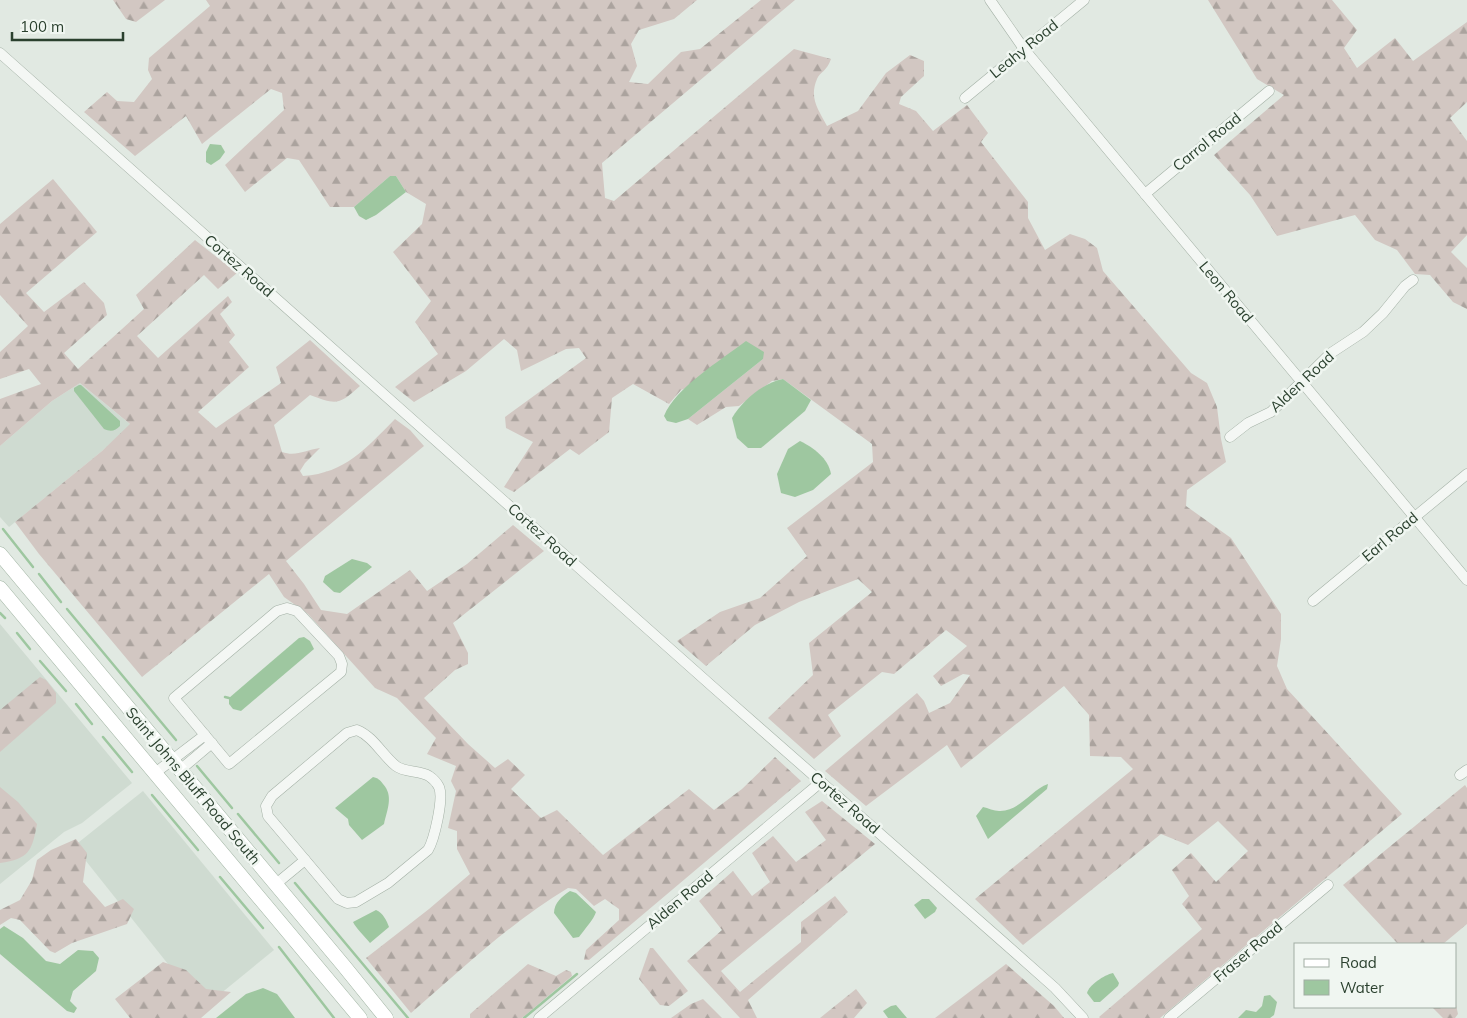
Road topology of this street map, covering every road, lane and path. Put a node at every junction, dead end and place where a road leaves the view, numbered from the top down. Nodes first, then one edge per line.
1 (990, 0) edge
2 (1084, 0) edge
3 (1024, 49) junction
4 (0, 53) edge
5 (1269, 91) dead end
6 (965, 98) dead end
7 (1145, 194) junction
8 (1413, 280) dead end
9 (1301, 382) junction
10 (1230, 437) dead end
11 (1467, 474) edge
12 (1415, 517) junction
13 (0, 554) edge
14 (1467, 580) edge
15 (0, 588) edge
16 (1313, 601) dead end
17 (209, 739) junction
18 (176, 765) junction
19 (155, 773) junction
20 (821, 782) junction
21 (305, 860) junction
22 (276, 884) junction
23 (1328, 885) dead end
24 (360, 1018) edge
25 (386, 1018) edge
26 (539, 1018) edge
27 (1083, 1018) edge
28 (1169, 1018) edge

1 - 3 street, Leon Road
2 - 3 street, Leahy Road
3 - 6 street, Leahy Road
3 - 7 street, Leon Road
4 - 20 street, Cortez Road
5 - 7 street, Carrol Road
7 - 9 street, Leon Road
8 - 9 street, Alden Road
9 - 10 street, Alden Road
9 - 12 street, Leon Road
11 - 12 street, Earl Road
12 - 14 street, Leon Road
12 - 16 street, Earl Road
13 - 18 main road, Saint Johns Bluff Road South
15 - 19 main road, Saint Johns Bluff Road South
17 - 17 street
17 - 18 street
18 - 19 street
18 - 22 main road, Saint Johns Bluff Road South
19 - 24 main road, Saint Johns Bluff Road South
20 - 26 street, Alden Road
20 - 27 street, Cortez Road
21 - 21 street
21 - 22 street
22 - 25 main road, Saint Johns Bluff Road South
23 - 28 street, Fraser Road

